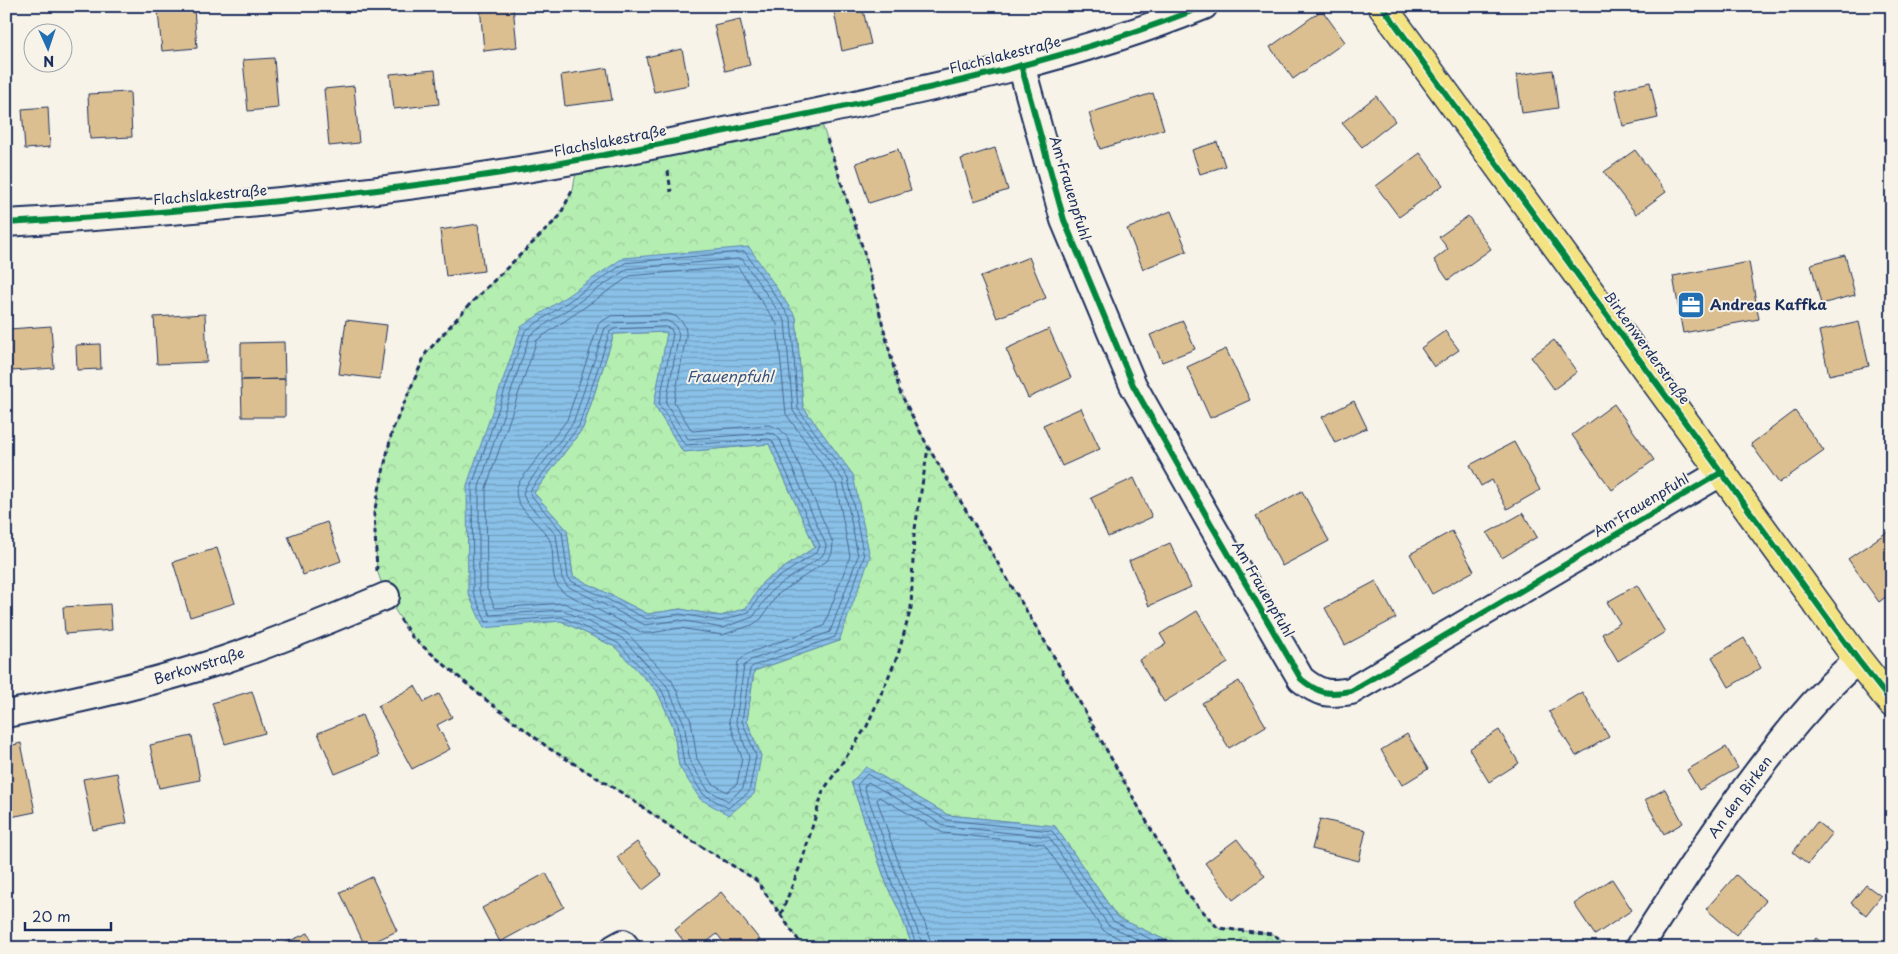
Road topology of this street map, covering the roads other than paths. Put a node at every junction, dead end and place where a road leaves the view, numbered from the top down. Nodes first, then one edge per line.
1 (1204, 6) edge
2 (1382, 6) edge
3 (1021, 65) junction
4 (6, 223) edge
5 (1722, 472) junction
6 (386, 596) road end
7 (1858, 660) junction
8 (1892, 704) edge
9 (6, 714) edge
10 (1639, 948) edge

1 - 3 street, Flachslakestraße
2 - 5 main road, Birkenwerderstraße
3 - 4 street, Flachslakestraße
3 - 5 street, Am Frauenpfuhl
5 - 7 main road, Birkenwerderstraße
6 - 9 street, Berkowstraße
7 - 8 main road, Birkenwerderstraße
7 - 10 street, An den Birken

